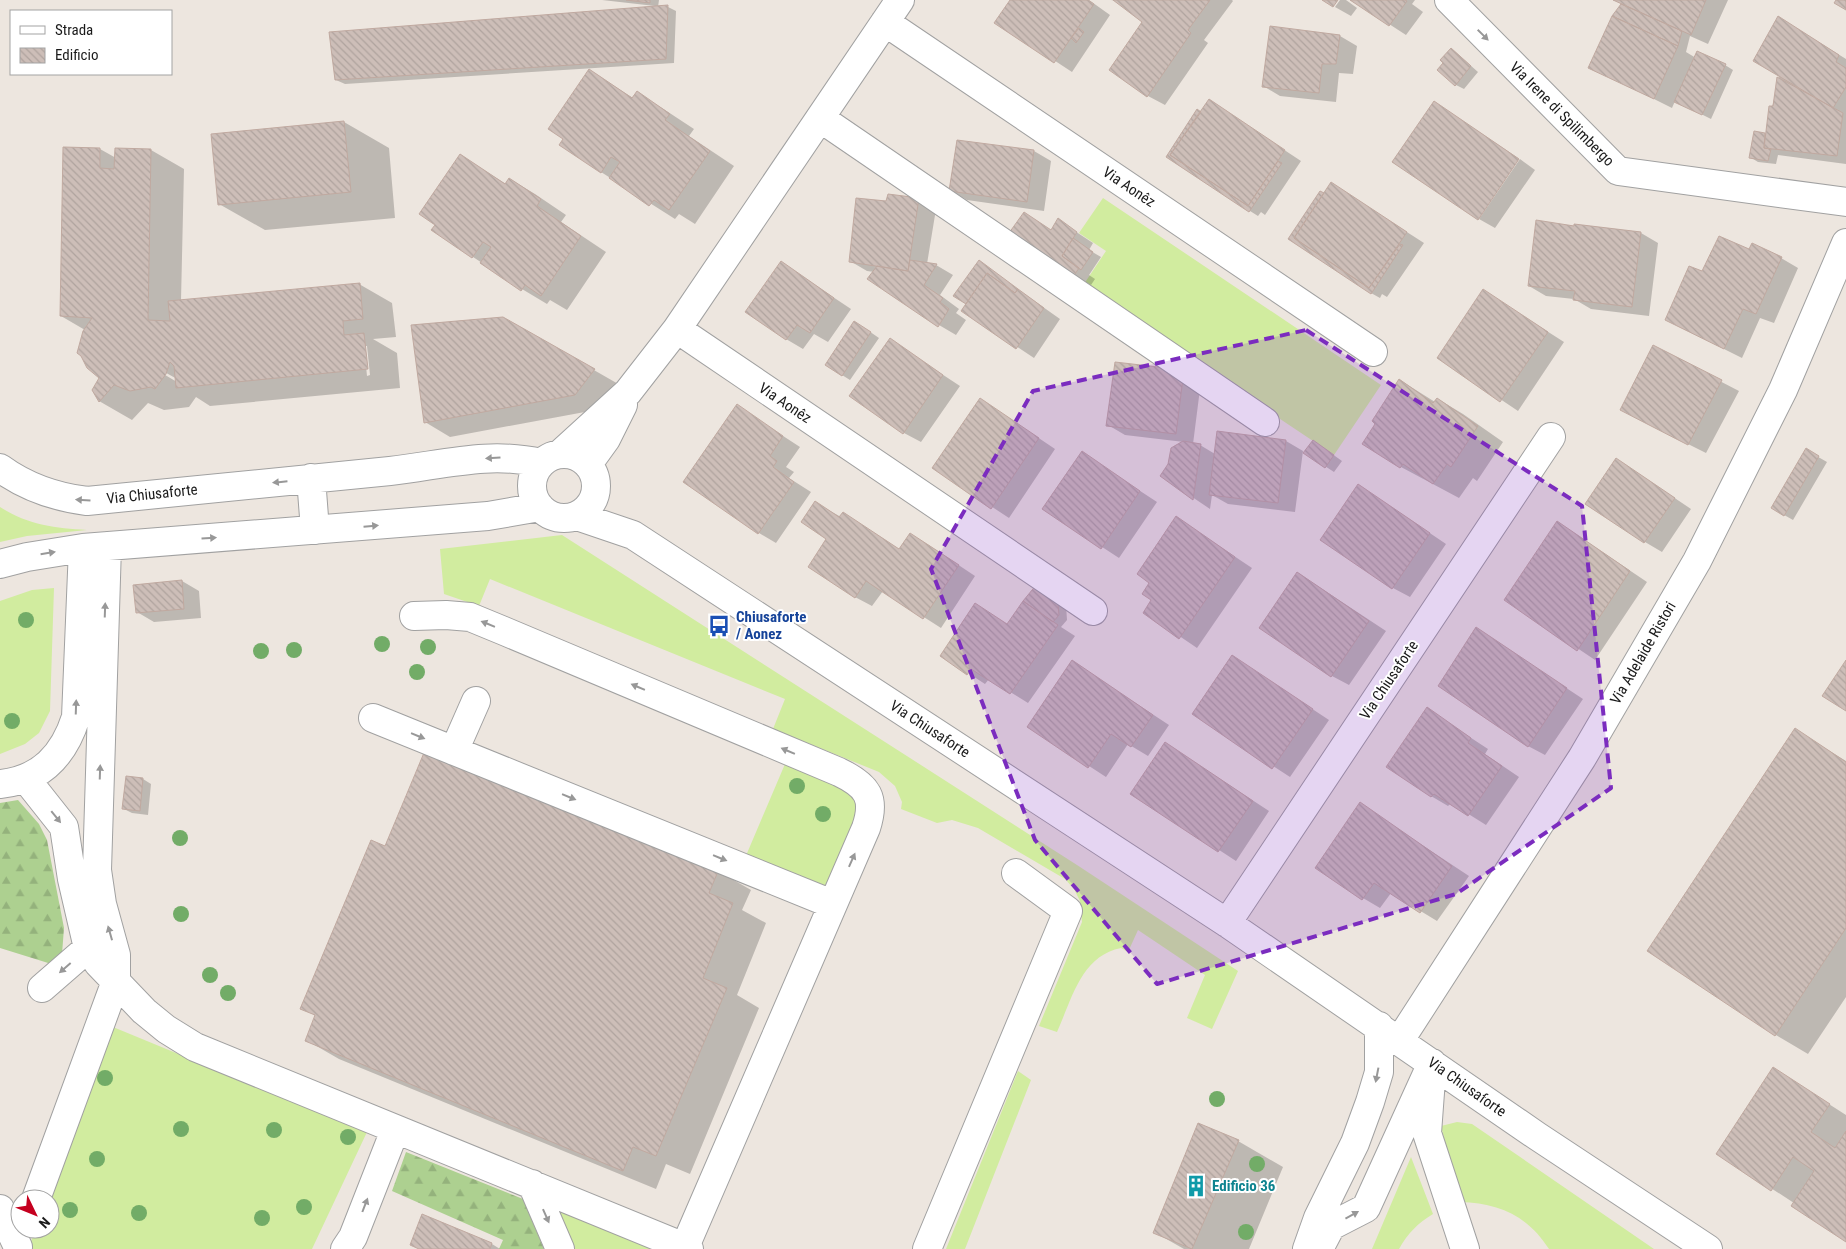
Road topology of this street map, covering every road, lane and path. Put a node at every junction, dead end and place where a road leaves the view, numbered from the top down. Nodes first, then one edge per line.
1 (900, 0) edge
2 (1449, 0) edge
3 (885, 22) junction
4 (820, 118) junction
5 (1846, 202) edge
6 (1846, 243) edge
7 (677, 329) junction
8 (1373, 352) dead end
9 (628, 392) junction
10 (1265, 422) dead end
11 (1551, 437) dead end
12 (551, 458) junction
13 (0, 468) edge
14 (592, 473) junction
15 (311, 478) junction
16 (540, 507) junction
17 (577, 516) junction
18 (316, 530) junction
19 (633, 535) junction
20 (95, 547) junction
21 (0, 564) edge
22 (1093, 611) dead end
23 (414, 616) dead end
24 (476, 701) dead end
25 (373, 718) dead end
26 (454, 751) junction
27 (13, 782) edge
28 (1016, 873) dead end
29 (832, 904) junction
30 (1226, 923) junction
31 (88, 948) junction
32 (116, 981) junction
33 (42, 988) dead end
34 (1390, 1033) junction
35 (1432, 1063) junction
36 (395, 1130) junction
37 (532, 1184) junction
38 (40, 1189) edge
39 (0, 1209) edge
40 (20, 1242) edge
41 (686, 1248) edge
42 (345, 1249) edge
43 (560, 1249) edge
44 (927, 1249) edge
45 (1307, 1249) edge
46 (1319, 1249) edge
47 (1465, 1249) edge
48 (1708, 1249) edge

1 - 3 street
2 -> 5 street, Via Irene di Spilimbergo
3 - 4 street
3 - 8 street, Via Aonêz
4 - 7 street
4 - 10 street
6 - 34 street, Via Adelaide Ristori
7 - 9 street
7 - 22 street, Via Aonêz
9 - 12 street
9 - 14 street
11 - 30 street, Via Chiusaforte
12 - 14 street, Via Chiusaforte
12 -> 15 street, Via Chiusaforte
12 - 16 street
15 -> 13 street, Via Chiusaforte
14 - 17 street
14 - 19 street, Via Chiusaforte
15 - 18 street
16 - 17 street, Via Chiusaforte
18 -> 16 street
17 - 19 street, Via Chiusaforte
20 -> 18 street
19 - 30 street, Via Chiusaforte
21 -> 20 street
27 -> 20 street
32 -> 20 street
29 -> 23 street
24 - 26 street
25 -> 26 street
26 -> 29 street
27 -> 31 street
28 - 44 street
29 - 41 street
30 - 34 street, Via Chiusaforte
31 - 32 street
31 -> 33 street
32 - 36 street
32 - 38 street
34 - 35 street, Via Chiusaforte
34 -> 45 street
46 -> 35 street
35 - 47 street
35 - 48 street, Via Chiusaforte
36 - 37 street
42 -> 36 street
37 - 41 street
37 -> 43 street
39 - 40 street

